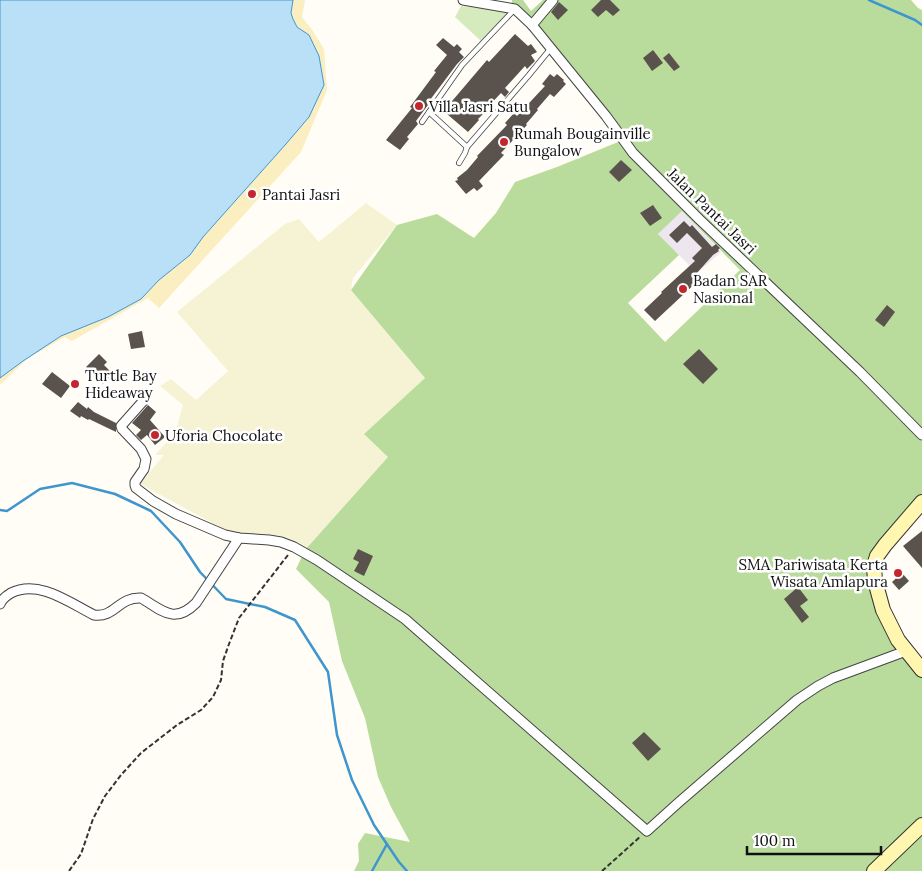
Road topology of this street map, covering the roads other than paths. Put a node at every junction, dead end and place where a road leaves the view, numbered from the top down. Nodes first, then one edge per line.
1 (463, 0) edge
2 (553, 0) edge
3 (515, 9) junction
4 (532, 25) junction
5 (550, 48) junction
6 (429, 112) junction
7 (422, 122) dead end
8 (467, 147) junction
9 (458, 163) dead end
10 (145, 399) dead end
11 (922, 435) edge
12 (922, 502) edge
13 (239, 538) junction
14 (0, 604) edge
15 (906, 651) junction
16 (922, 670) edge
17 (922, 825) edge
18 (874, 871) edge

1 - 3 street
2 - 4 street
3 - 4 street, Jalan Pantai Jasri
3 - 6 lane
4 - 5 street, Jalan Pantai Jasri
5 - 8 lane
5 - 11 street, Jalan Pantai Jasri
6 - 7 lane
6 - 8 lane
8 - 9 lane
10 - 13 street
12 - 15 street
13 - 14 street
13 - 15 street
15 - 16 street
17 - 18 street

